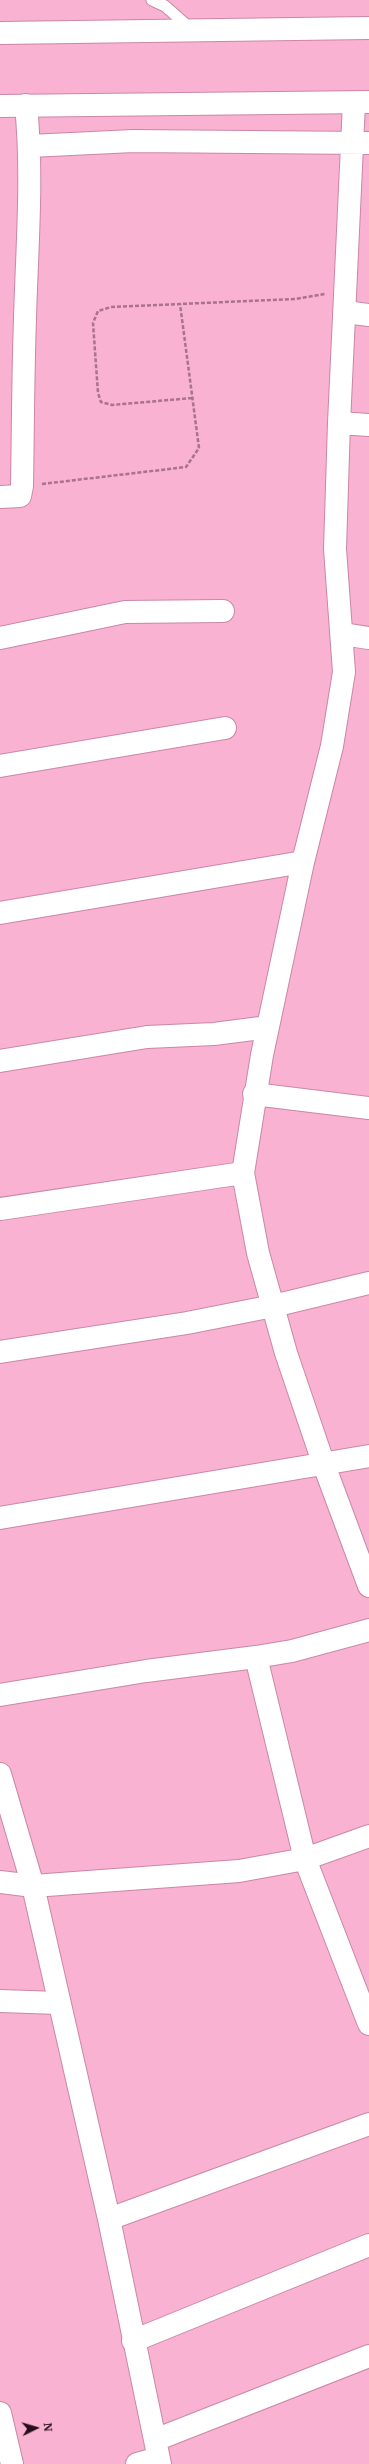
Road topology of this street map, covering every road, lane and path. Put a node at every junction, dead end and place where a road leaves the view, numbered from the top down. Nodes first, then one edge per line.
1 (152, 0) edge
2 (369, 28) edge
3 (194, 32) junction
4 (0, 33) edge
5 (362, 103) edge
6 (26, 105) junction
7 (0, 106) edge
8 (361, 143) edge
9 (30, 146) junction
10 (346, 301) junction
11 (180, 304) junction
12 (369, 315) edge
13 (192, 398) junction
14 (339, 423) junction
15 (369, 425) edge
16 (22, 486) junction
17 (0, 497) edge
18 (223, 610) dead end
19 (342, 634) junction
20 (0, 638) edge
21 (369, 638) edge
22 (225, 728) dead end
23 (0, 766) edge
24 (303, 862) junction
25 (0, 913) edge
26 (268, 1026) junction
27 (0, 1061) edge
28 (254, 1094) junction
29 (369, 1108) edge
30 (244, 1173) junction
31 (0, 1209) edge
32 (369, 1283) edge
33 (273, 1306) junction
34 (0, 1352) edge
35 (369, 1456) edge
36 (324, 1465) junction
37 (0, 1518) edge
38 (369, 1586) edge
39 (369, 1630) edge
40 (256, 1657) junction
41 (0, 1695) edge
42 (0, 1774) edge
43 (369, 1836) edge
44 (305, 1859) junction
45 (0, 1882) edge
46 (33, 1886) junction
47 (0, 2002) edge
48 (59, 2003) junction
49 (369, 2024) edge
50 (369, 2124) edge
51 (109, 2219) junction
52 (369, 2245) edge
53 (133, 2341) junction
54 (369, 2356) edge
55 (0, 2413) edge
56 (158, 2454) edge
57 (12, 2464) edge
58 (137, 2464) edge

1 - 3 lane
2 - 3 street
3 - 4 street
5 - 6 street
5 - 8 street
6 - 7 street
6 - 9 street
8 - 9 street
8 - 10 street
9 - 16 street
10 - 11 path
10 - 12 street
10 - 14 street
11 - 13 path
11 - 13 path
13 - 16 path
14 - 15 street
14 - 19 street
16 - 17 street
18 - 20 street
19 - 21 street
19 - 24 street
22 - 23 street
24 - 25 street
24 - 26 street
26 - 27 street
26 - 28 street
28 - 29 street
28 - 30 street
30 - 31 street
30 - 33 street
32 - 33 street
33 - 34 street
33 - 36 street
35 - 36 street
36 - 37 street
36 - 38 street
39 - 40 street
40 - 41 street
40 - 44 street
42 - 46 street
43 - 44 street
44 - 46 street
44 - 49 street
45 - 46 street
46 - 48 street
47 - 48 street
48 - 51 street
50 - 51 street
51 - 53 street
52 - 53 street
53 - 56 street
54 - 56 street
55 - 57 street
56 - 58 street

